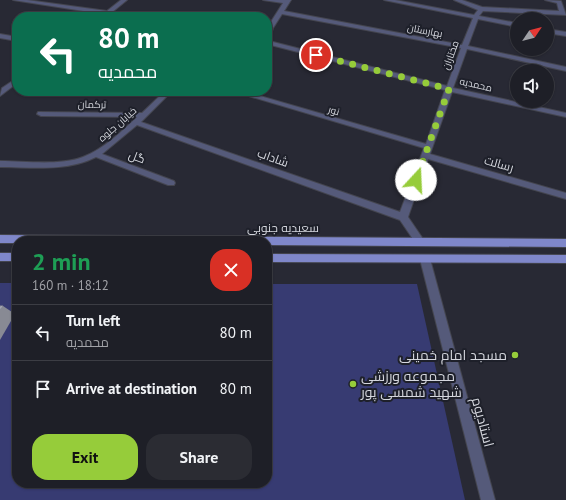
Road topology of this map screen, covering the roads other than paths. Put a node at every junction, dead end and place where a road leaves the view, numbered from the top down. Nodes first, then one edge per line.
1 (16, 0) edge
2 (124, 0) edge
3 (266, 0) edge
4 (387, 0) edge
5 (457, 0) edge
6 (548, 0) edge
7 (287, 1) edge
8 (482, 9) junction
9 (101, 12) edge
10 (109, 12) edge
11 (280, 12) junction
12 (564, 12) edge
13 (476, 17) junction
14 (510, 24) edge
15 (272, 25) edge
16 (554, 32) edge
17 (566, 34) edge
18 (0, 36) edge
19 (12, 38) edge
20 (272, 42) edge
21 (464, 47) junction
22 (566, 69) edge
23 (12, 83) edge
24 (12, 87) edge
25 (449, 89) junction
26 (1, 90) edge
27 (163, 96) edge
28 (251, 96) edge
29 (41, 114) dead end
30 (566, 114) edge
31 (142, 115) junction
32 (135, 122) junction
33 (427, 151) junction
34 (95, 154) junction
35 (0, 164) edge
36 (171, 183) dead end
37 (566, 196) edge
38 (403, 217) junction
39 (0, 239) edge
40 (12, 239) edge
41 (272, 241) edge
42 (420, 242) junction
43 (566, 243) edge
44 (0, 257) edge
45 (12, 257) edge
46 (272, 258) edge
47 (425, 259) junction
48 (566, 260) edge
49 (488, 500) edge

1 - 9 street
2 - 10 street
3 - 7 street
4 - 13 street
5 - 8 street
6 - 12 street
7 - 11 street
8 - 12 street
8 - 13 street, مختاران
11 - 15 street
11 - 21 street, بهارستان
13 - 14 street
13 - 21 street, مختاران
16 - 17 street
18 - 19 street
20 - 25 street, محمدیه
21 - 22 street, بهارستان
21 - 25 street, مختاران
23 - 26 street
24 - 26 street
25 - 30 street, محمدیه
25 - 33 street, مختاران
27 - 31 street, خیابان جلوه
28 - 33 street, نور
29 - 31 street, ترکمان
31 - 32 street, خیابان جلوه
32 - 34 street, خیابان جلوه
32 - 38 street, شاداب
33 - 37 street, رسالت
33 - 38 street, مختاران
34 - 35 street, خیابان جلوه
34 - 36 street, گل
38 - 42 street
39 - 40 main road, سعیدیه جنوبی
41 - 42 main road, سعیدیه جنوبی
42 - 43 main road, سعیدیه جنوبی
44 - 45 main road
46 - 47 main road
47 - 48 main road
47 - 49 street, استادیوم

